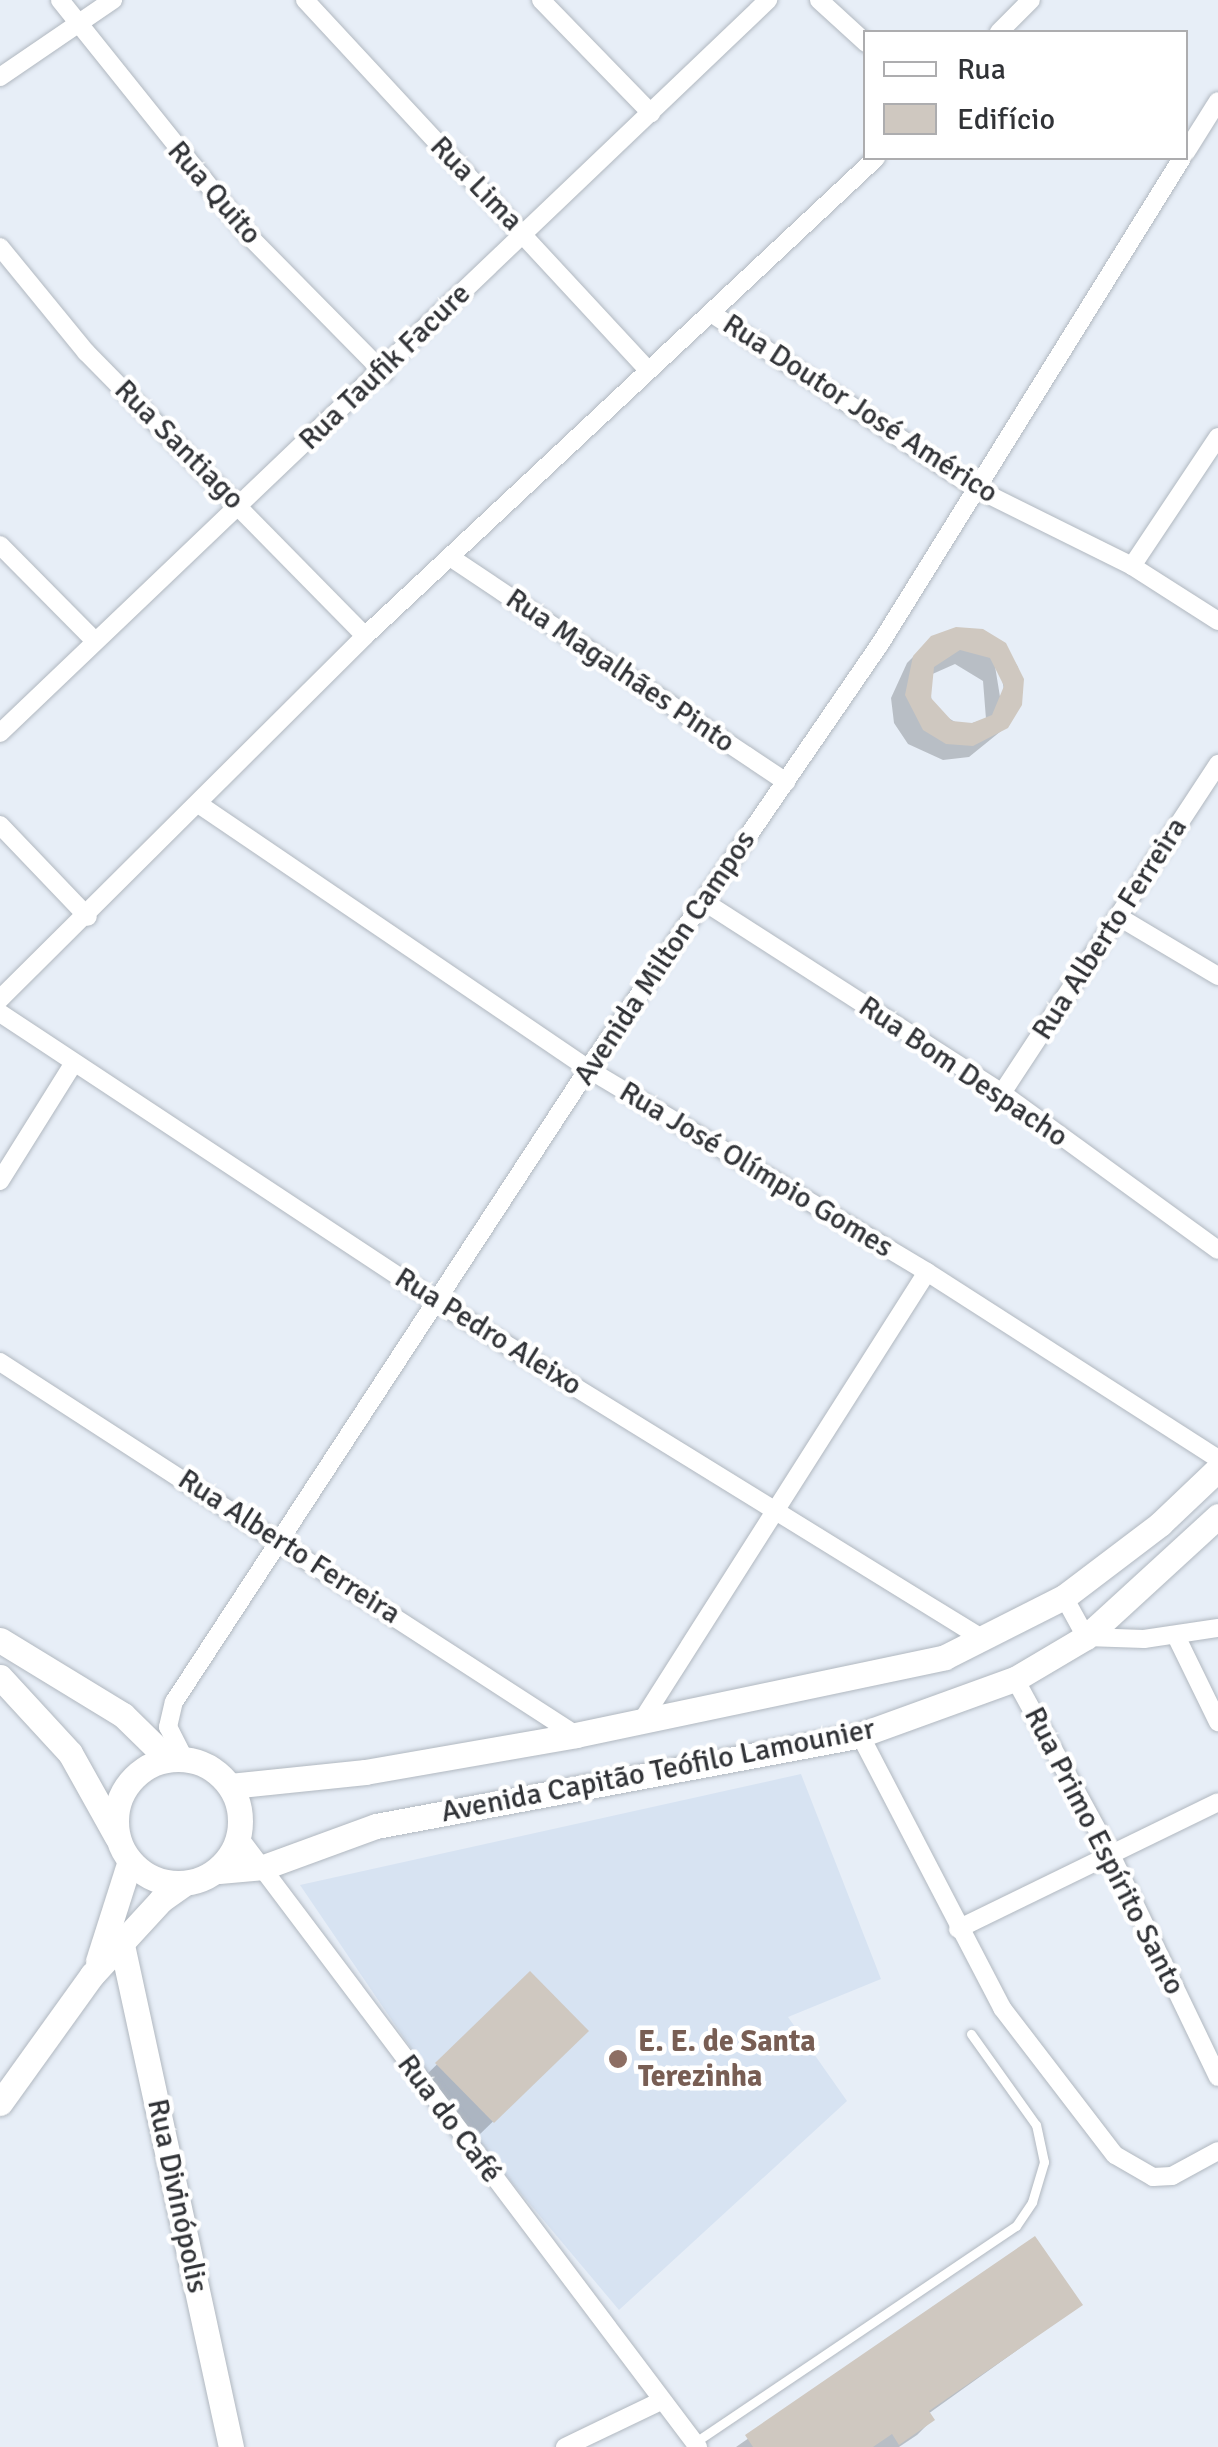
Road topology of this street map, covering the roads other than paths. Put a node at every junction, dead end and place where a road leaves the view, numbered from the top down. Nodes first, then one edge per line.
1 (60, 0) edge
2 (112, 0) edge
3 (305, 0) edge
4 (541, 0) edge
5 (768, 0) edge
6 (819, 0) edge
7 (1031, 0) edge
8 (75, 24) junction
9 (1001, 30) edge
10 (863, 40) edge
11 (0, 77) edge
12 (1218, 101) edge
13 (651, 113) junction
14 (1188, 142) edge
15 (874, 160) edge
16 (1175, 160) edge
17 (524, 232) junction
18 (0, 248) edge
19 (710, 313) junction
20 (647, 369) junction
21 (384, 373) junction
22 (1218, 437) edge
23 (975, 488) junction
24 (238, 504) junction
25 (0, 545) edge
26 (452, 559) junction
27 (1132, 566) junction
28 (1218, 621) edge
29 (365, 636) junction
30 (94, 640) junction
31 (0, 733) edge
32 (1218, 764) edge
33 (786, 782) junction
34 (200, 805) junction
35 (0, 825) edge
36 (703, 902) junction
37 (88, 917) junction
38 (1119, 917) junction
39 (1218, 976) edge
40 (0, 999) edge
41 (0, 1012) edge
42 (73, 1064) junction
43 (588, 1069) junction
44 (1002, 1094) junction
45 (0, 1181) edge
46 (1218, 1250) edge
47 (927, 1272) junction
48 (438, 1304) junction
49 (0, 1362) edge
50 (1218, 1460) edge
51 (1218, 1469) edge
52 (775, 1506) junction
53 (1218, 1516) edge
54 (282, 1542) junction
55 (1064, 1597) junction
56 (1218, 1628) edge
57 (1176, 1636) junction
58 (1086, 1637) junction
59 (984, 1639) junction
60 (0, 1640) edge
61 (0, 1677) edge
62 (1015, 1679) junction
63 (641, 1722) junction
64 (1218, 1722) edge
65 (576, 1734) junction
66 (860, 1735) junction
67 (176, 1759) junction
68 (230, 1786) junction
69 (1218, 1802) edge
70 (238, 1836) junction
71 (124, 1850) junction
72 (1113, 1858) junction
73 (264, 1867) junction
74 (219, 1871) junction
75 (185, 1883) junction
76 (958, 1929) junction
77 (122, 1946) junction
78 (92, 1974) junction
79 (971, 2034) dead end
80 (1218, 2077) edge
81 (0, 2103) edge
82 (1218, 2151) edge
83 (661, 2401) junction
84 (696, 2445) edge
85 (231, 2447) edge
86 (565, 2447) edge

1 - 8 street, Rua Quito
2 - 8 street
3 - 17 street, Rua Lima
4 - 13 street
5 - 13 street, Rua Taufik Facure
6 - 10 street
7 - 9 street
8 - 11 street
8 - 21 street, Rua Quito
12 - 14 street, Avenida Milton Campos
13 - 17 street, Rua Taufik Facure
15 - 19 street
16 - 23 street, Avenida Milton Campos
17 - 20 street, Rua Lima
17 - 21 street, Rua Taufik Facure
18 - 24 street, Rua Santiago
19 - 20 street
19 - 23 street, Rua Doutor José Américo
20 - 26 street
21 - 24 street, Rua Taufik Facure
22 - 27 street
23 - 27 street, Rua Doutor José Américo
23 - 33 street, Avenida Milton Campos
24 - 29 street, Rua Santiago
24 - 30 street, Rua Taufik Facure
25 - 30 street
26 - 29 street
26 - 33 street, Rua Magalhães Pinto
27 - 28 street, Rua Doutor José Américo
29 - 34 street
30 - 31 street, Rua Taufik Facure
32 - 38 street, Rua Alberto Ferreira
33 - 36 street, Avenida Milton Campos
34 - 37 street
34 - 43 street, Rua José Olímpio Gomes
35 - 37 street
36 - 43 street, Avenida Milton Campos
36 - 44 street, Rua Bom Despacho
37 - 40 street
38 - 39 street
38 - 44 street, Rua Alberto Ferreira
41 - 42 street, Rua Pedro Aleixo
42 - 45 street
42 - 48 street, Rua Pedro Aleixo
43 - 47 street, Rua José Olímpio Gomes
43 - 48 street, Avenida Milton Campos
44 - 46 street, Rua Bom Despacho
47 - 50 street, Rua José Olímpio Gomes
47 - 52 street
48 - 52 street, Rua Pedro Aleixo
48 - 54 street, Avenida Milton Campos
49 - 54 street, Rua Alberto Ferreira
51 - 55 main road, Avenida Capitão Teófilo Lamounier
52 - 59 street, Rua Pedro Aleixo
52 - 63 street
53 - 58 main road, Avenida Capitão Teófilo Lamounier
54 - 65 street, Rua Alberto Ferreira
54 - 67 street, Avenida Milton Campos
55 - 58 street
55 - 59 main road, Avenida Capitão Teófilo Lamounier
56 - 57 street
57 - 58 street
57 - 64 street
58 - 62 main road, Avenida Capitão Teófilo Lamounier
59 - 63 main road, Avenida Capitão Teófilo Lamounier
60 - 67 main road
61 - 71 main road
62 - 66 main road, Avenida Capitão Teófilo Lamounier
62 - 72 street, Rua Primo Espírito Santo
63 - 65 main road, Avenida Capitão Teófilo Lamounier
65 - 68 main road, Avenida Capitão Teófilo Lamounier
66 - 73 main road, Avenida Capitão Teófilo Lamounier
66 - 76 street
67 - 68 main road
67 - 71 main road
68 - 70 main road
69 - 72 street
70 - 73 street, Rua do Café
70 - 74 main road
71 - 75 main road
71 - 78 main road
72 - 76 street
72 - 80 street, Rua Primo Espírito Santo
73 - 74 main road, Avenida Capitão Teófilo Lamounier
73 - 83 street, Rua do Café
74 - 75 main road
75 - 77 main road
76 - 82 street
77 - 78 main road
77 - 85 main road, Rua Divinópolis
78 - 81 main road
79 - 84 lane
83 - 84 street, Rua do Café
83 - 86 street

